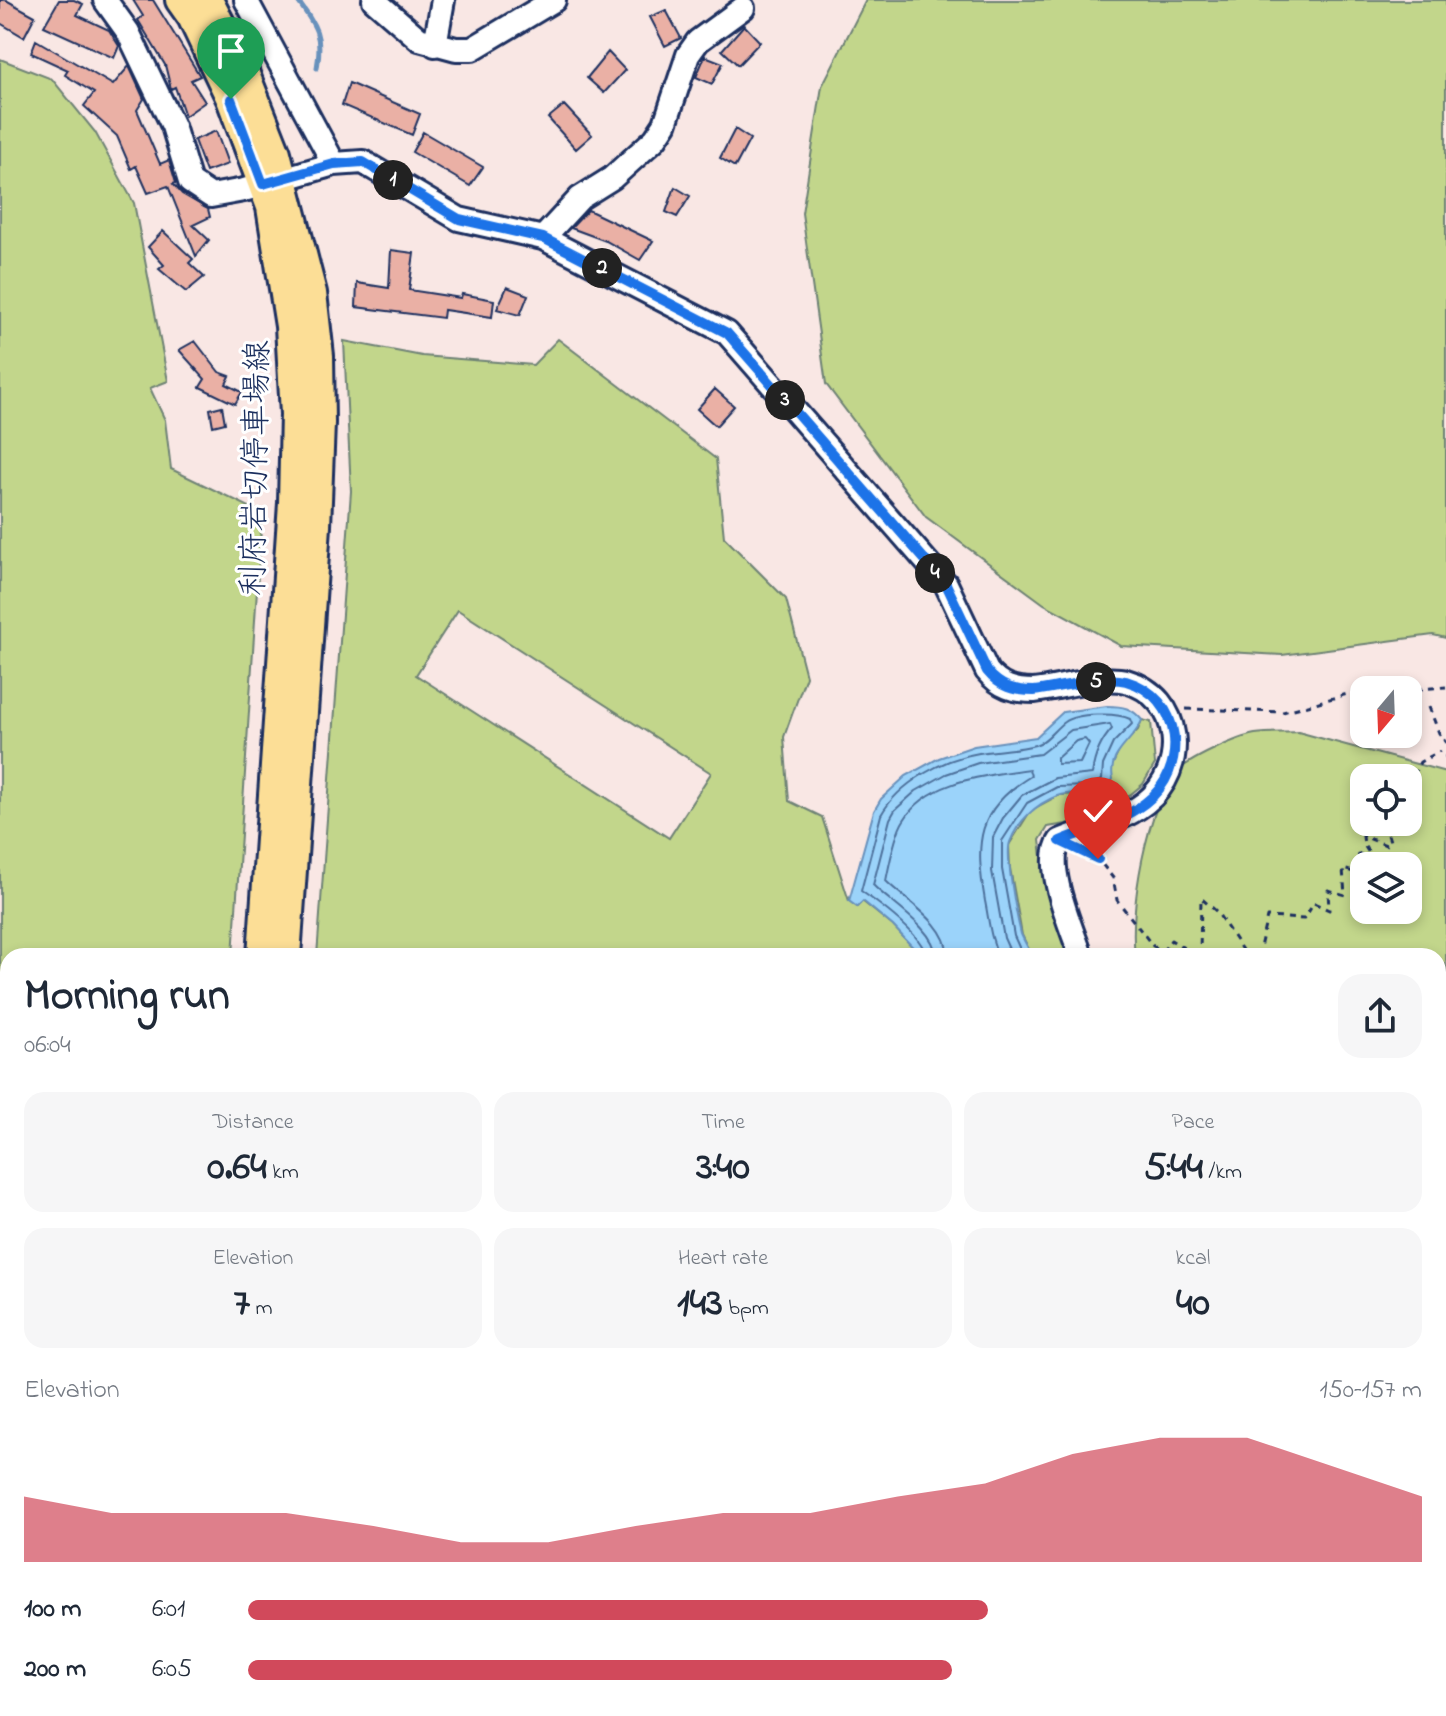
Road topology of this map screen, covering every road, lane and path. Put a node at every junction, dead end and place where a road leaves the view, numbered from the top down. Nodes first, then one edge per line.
1 (105, 0) edge
2 (180, 0) edge
3 (208, 0) edge
4 (246, 0) edge
5 (374, 0) edge
6 (443, 0) edge
7 (554, 0) edge
8 (743, 8) dead end
9 (435, 45) junction
10 (334, 164) junction
11 (274, 181) junction
12 (543, 238) junction
13 (1446, 687) edge
14 (1422, 689) edge
15 (1350, 693) edge
16 (1429, 707) dead end
17 (1166, 708) junction
18 (1446, 743) edge
19 (1440, 751) dead end
20 (1419, 764) edge
21 (1363, 836) edge
22 (1388, 836) edge
23 (1060, 841) junction
24 (1350, 871) edge
25 (262, 948) edge
26 (287, 948) edge
27 (1079, 948) edge
28 (1157, 948) edge
29 (1165, 948) edge
30 (1184, 948) edge
31 (1200, 948) edge
32 (1241, 948) edge
33 (1260, 948) edge

1 - 11 street
2 - 11 main road, 利府岩切停車場線
3 - 11 main road, 利府岩切停車場線
4 - 10 street
5 - 9 street
6 - 9 street
7 - 9 street
8 - 12 street
10 - 11 street
10 - 12 street
11 - 25 main road, 利府岩切停車場線
11 - 26 main road, 利府岩切停車場線
12 - 17 street
13 - 14 path
15 - 17 path
16 - 18 path
17 - 23 street
19 - 20 path
21 - 22 path
23 - 27 street
23 - 28 path
24 - 33 path
29 - 30 path
31 - 32 path

